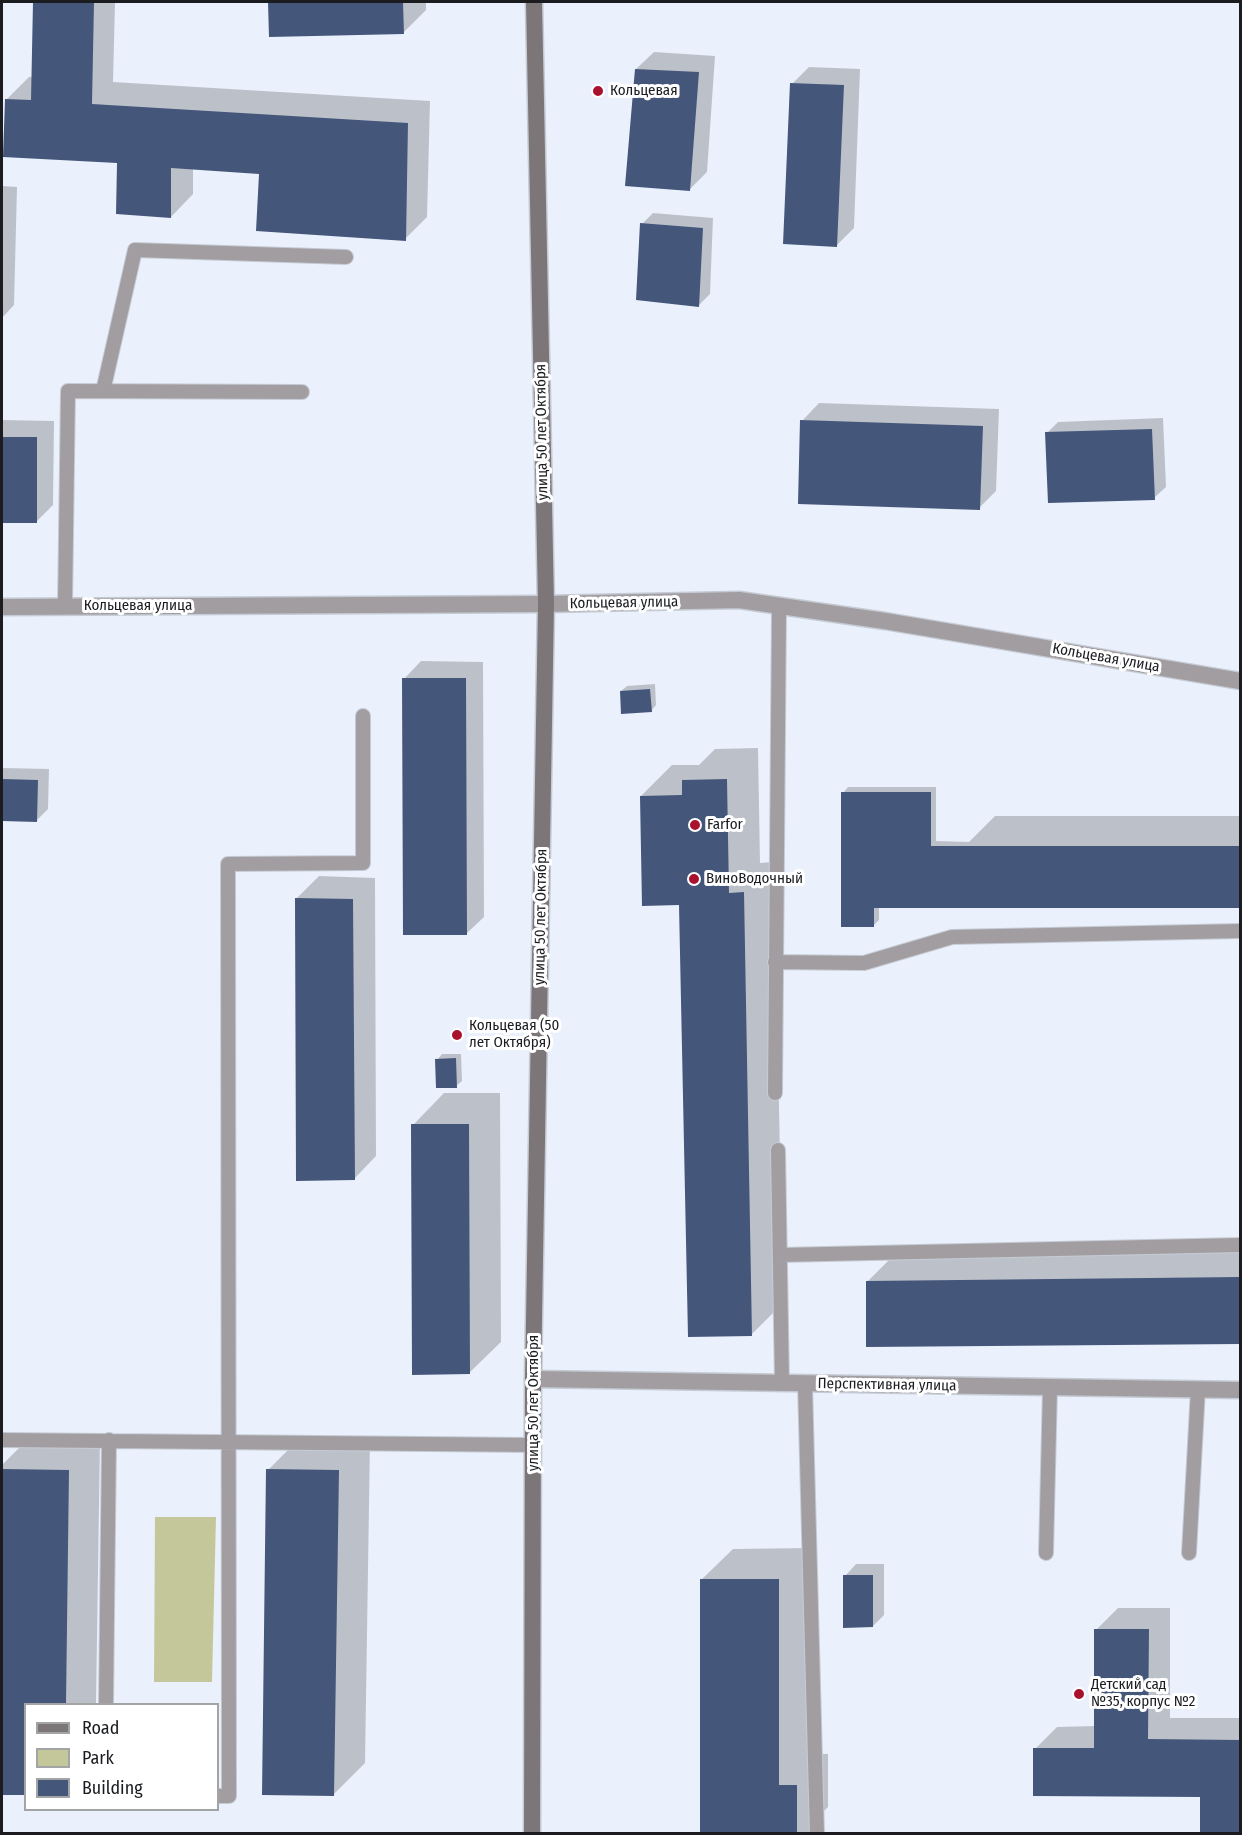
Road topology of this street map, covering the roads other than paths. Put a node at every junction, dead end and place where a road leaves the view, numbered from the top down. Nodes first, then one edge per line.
1 (534, 2) edge
2 (346, 257) dead end
3 (103, 391) junction
4 (302, 392) dead end
5 (546, 604) junction
6 (65, 606) junction
7 (2, 607) edge
8 (779, 607) junction
9 (1240, 681) edge
10 (363, 716) dead end
11 (1240, 931) edge
12 (775, 962) junction
13 (775, 1093) dead end
14 (778, 1150) dead end
15 (1240, 1245) edge
16 (780, 1255) junction
17 (533, 1380) junction
18 (782, 1383) junction
19 (806, 1384) junction
20 (1050, 1387) junction
21 (1198, 1389) junction
22 (1240, 1390) edge
23 (2, 1440) edge
24 (109, 1440) junction
25 (229, 1442) junction
26 (533, 1445) junction
27 (1046, 1553) dead end
28 (1189, 1554) dead end
29 (106, 1703) edge
30 (219, 1796) edge
31 (532, 1833) edge
32 (816, 1833) edge

1 - 5 main road, улица 50 лет Октября
2 - 3 lane
3 - 4 lane
3 - 6 lane
5 - 6 street, Кольцевая улица
5 - 8 street, Кольцевая улица
5 - 17 main road, улица 50 лет Октября
6 - 7 street, Кольцевая улица
8 - 9 street, Кольцевая улица
8 - 12 lane
10 - 25 lane
11 - 12 lane
12 - 13 lane
14 - 16 lane
15 - 16 lane
16 - 18 lane
17 - 18 street, Перспективная улица
17 - 26 main road, улица 50 лет Октября
18 - 19 street, Перспективная улица
19 - 20 street, Перспективная улица
19 - 32 lane
20 - 21 street, Перспективная улица
20 - 27 lane
21 - 22 street, Перспективная улица
21 - 28 lane
23 - 24 lane
24 - 25 lane
24 - 29 lane
25 - 26 lane
25 - 30 lane
26 - 31 main road, улица 50 лет Октября

